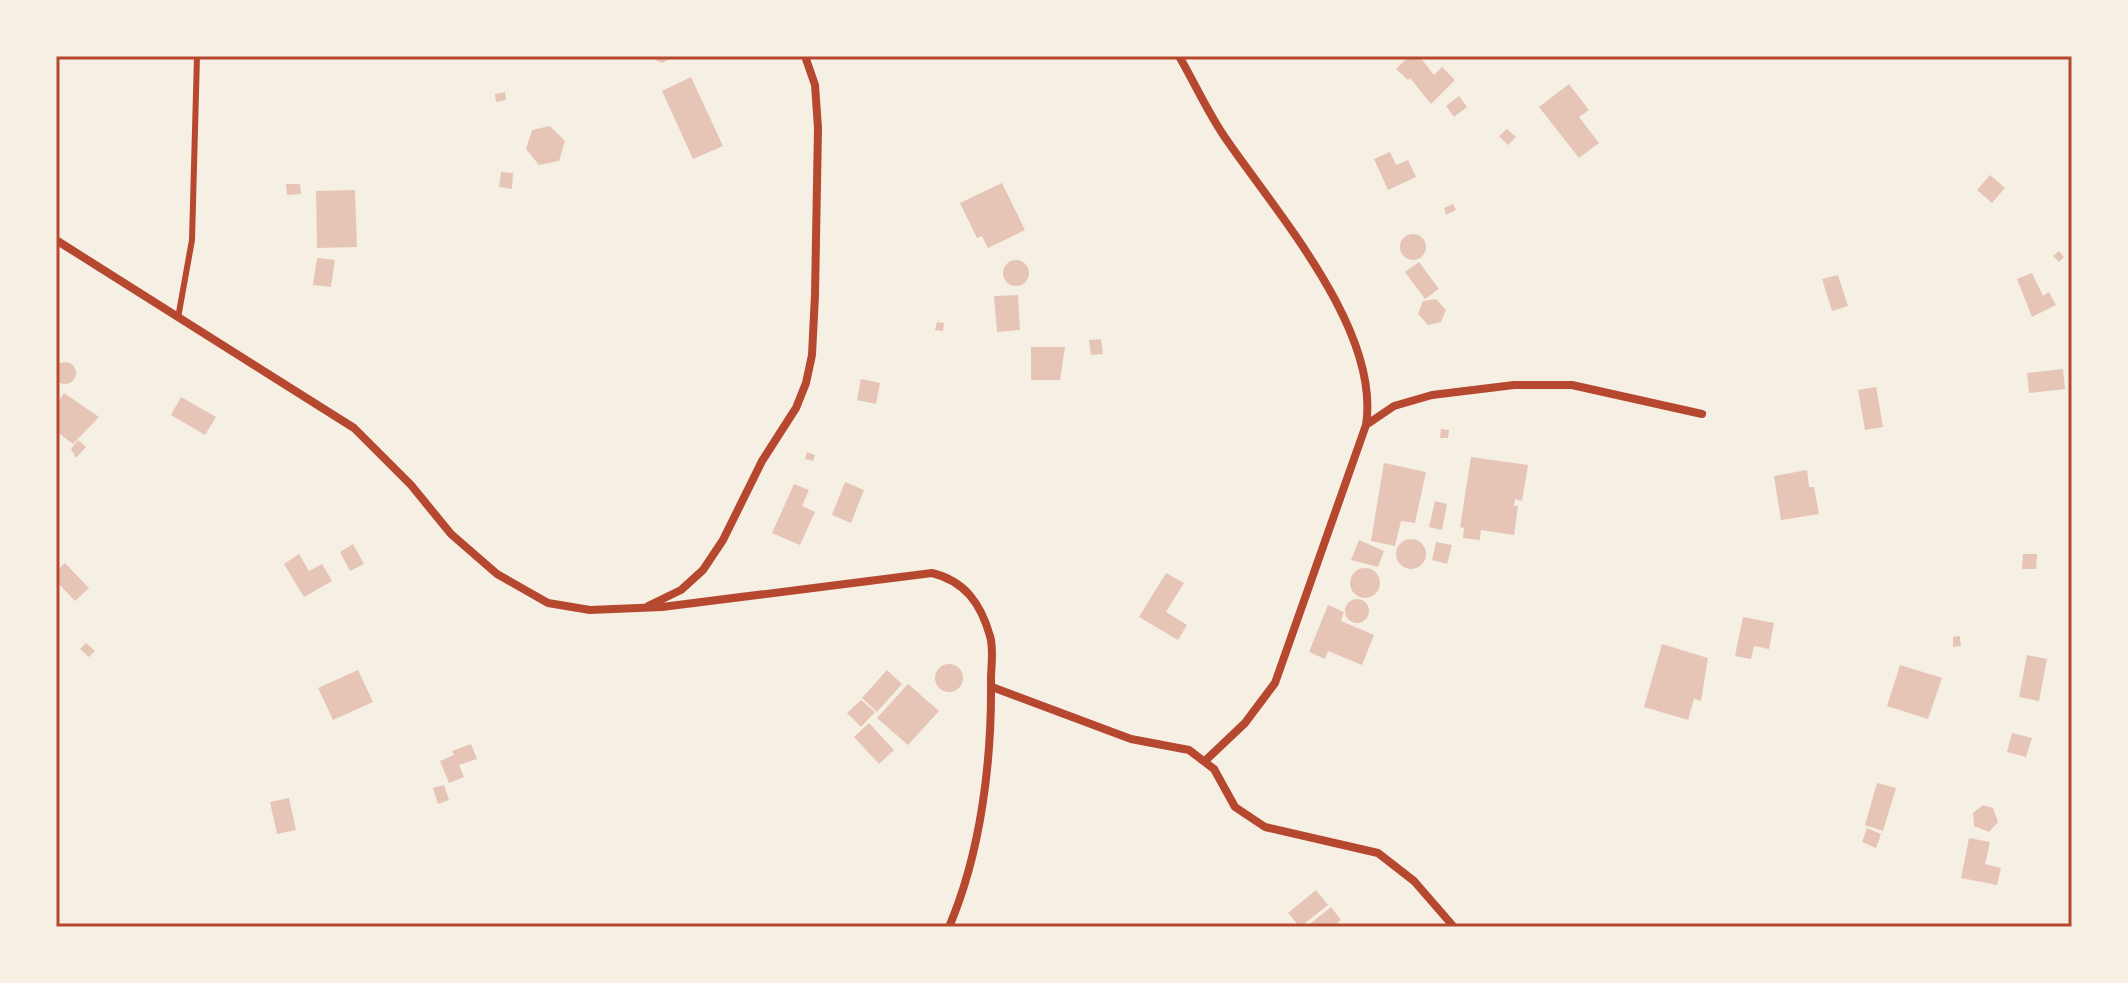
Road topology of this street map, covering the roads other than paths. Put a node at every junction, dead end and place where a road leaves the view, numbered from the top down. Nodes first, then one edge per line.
1 (197, 56) edge
2 (805, 56) edge
3 (1179, 56) edge
4 (56, 240) edge
5 (178, 318) junction
6 (1702, 414) dead end
7 (1366, 425) junction
8 (644, 608) junction
9 (992, 687) junction
10 (1206, 760) junction
11 (949, 927) edge
12 (1454, 927) edge

1 - 5 lane
2 - 8 street
3 - 7 street
4 - 5 street
5 - 8 street
6 - 7 street
7 - 10 street
8 - 9 street
9 - 10 street
9 - 11 street
10 - 12 street

